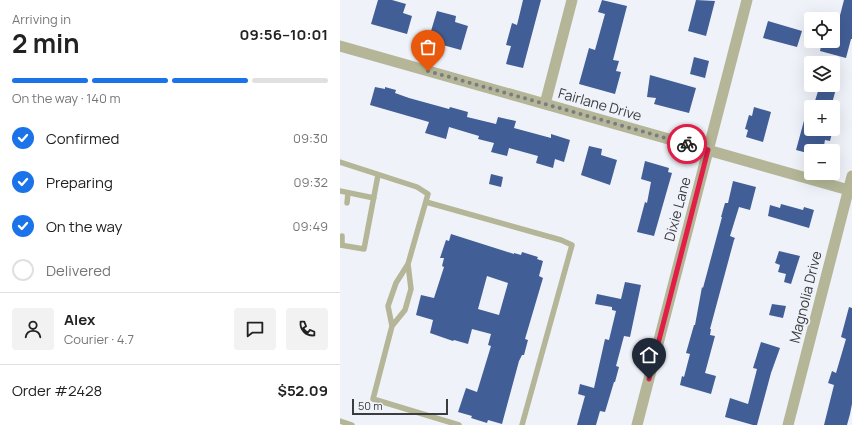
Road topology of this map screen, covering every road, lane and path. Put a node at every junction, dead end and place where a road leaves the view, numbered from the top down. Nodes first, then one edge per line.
1 (572, 0) edge
2 (747, 0) edge
3 (340, 46) edge
4 (545, 104) junction
5 (708, 150) junction
6 (340, 162) edge
7 (378, 175) junction
8 (852, 176) edge
9 (340, 191) edge
10 (850, 191) edge
11 (348, 193) junction
12 (374, 198) junction
13 (426, 202) junction
14 (347, 203) dead end
15 (342, 236) dead end
16 (341, 245) edge
17 (408, 264) junction
18 (392, 326) junction
19 (340, 422) edge
20 (352, 425) edge
21 (459, 425) edge
22 (522, 425) edge
23 (637, 425) edge
24 (788, 425) edge

1 - 4 street
2 - 5 street, Dixie Lane
3 - 4 street, Fairlane Drive
4 - 5 street, Fairlane Drive
5 - 10 street, Fairlane Drive
5 - 23 street, Dixie Lane
6 - 7 lane
7 - 12 lane
7 - 13 lane
8 - 10 street, Magnolia Drive
9 - 11 lane
10 - 24 street, Magnolia Drive
11 - 12 lane
11 - 14 lane
12 - 16 lane
13 - 17 lane
13 - 22 lane
15 - 16 lane
17 - 18 lane
17 - 18 lane
18 - 21 lane
19 - 20 lane

